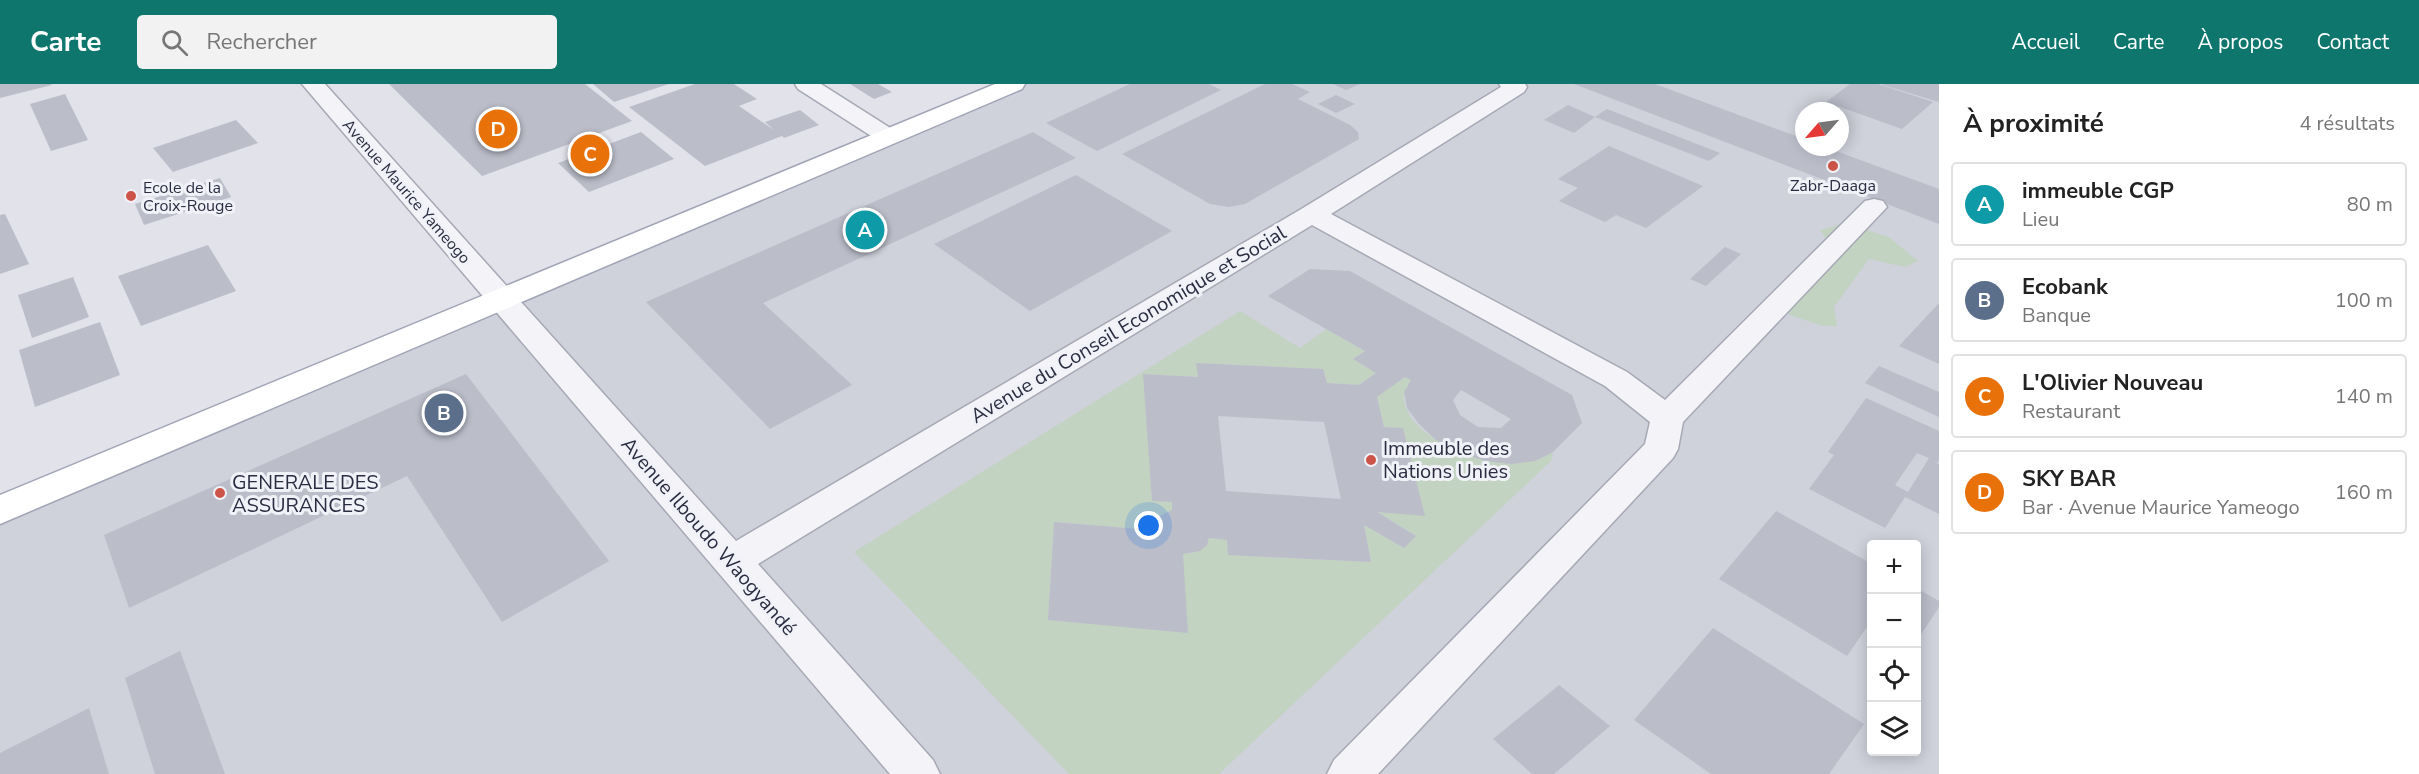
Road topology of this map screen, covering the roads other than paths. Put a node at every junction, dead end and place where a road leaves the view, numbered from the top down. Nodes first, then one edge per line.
1 (313, 84) edge
2 (806, 84) edge
3 (1014, 84) edge
4 (1510, 84) edge
5 (887, 136) junction
6 (1874, 207) dead end
7 (1312, 214) junction
8 (500, 298) junction
9 (1667, 418) junction
10 (0, 510) edge
11 (733, 561) junction
12 (918, 774) edge
13 (1349, 774) edge

1 - 8 street, Avenue Maurice Yameogo
2 - 5 street
3 - 5 main road
4 - 7 street, Avenue du Conseil Economique et Social
5 - 8 main road
6 - 9 street
7 - 9 street
7 - 11 street, Avenue du Conseil Economique et Social
8 - 10 main road
8 - 11 street, Avenue Ilboudo Waogyandé
9 - 13 street
11 - 12 street, Avenue Ilboudo Waogyandé

